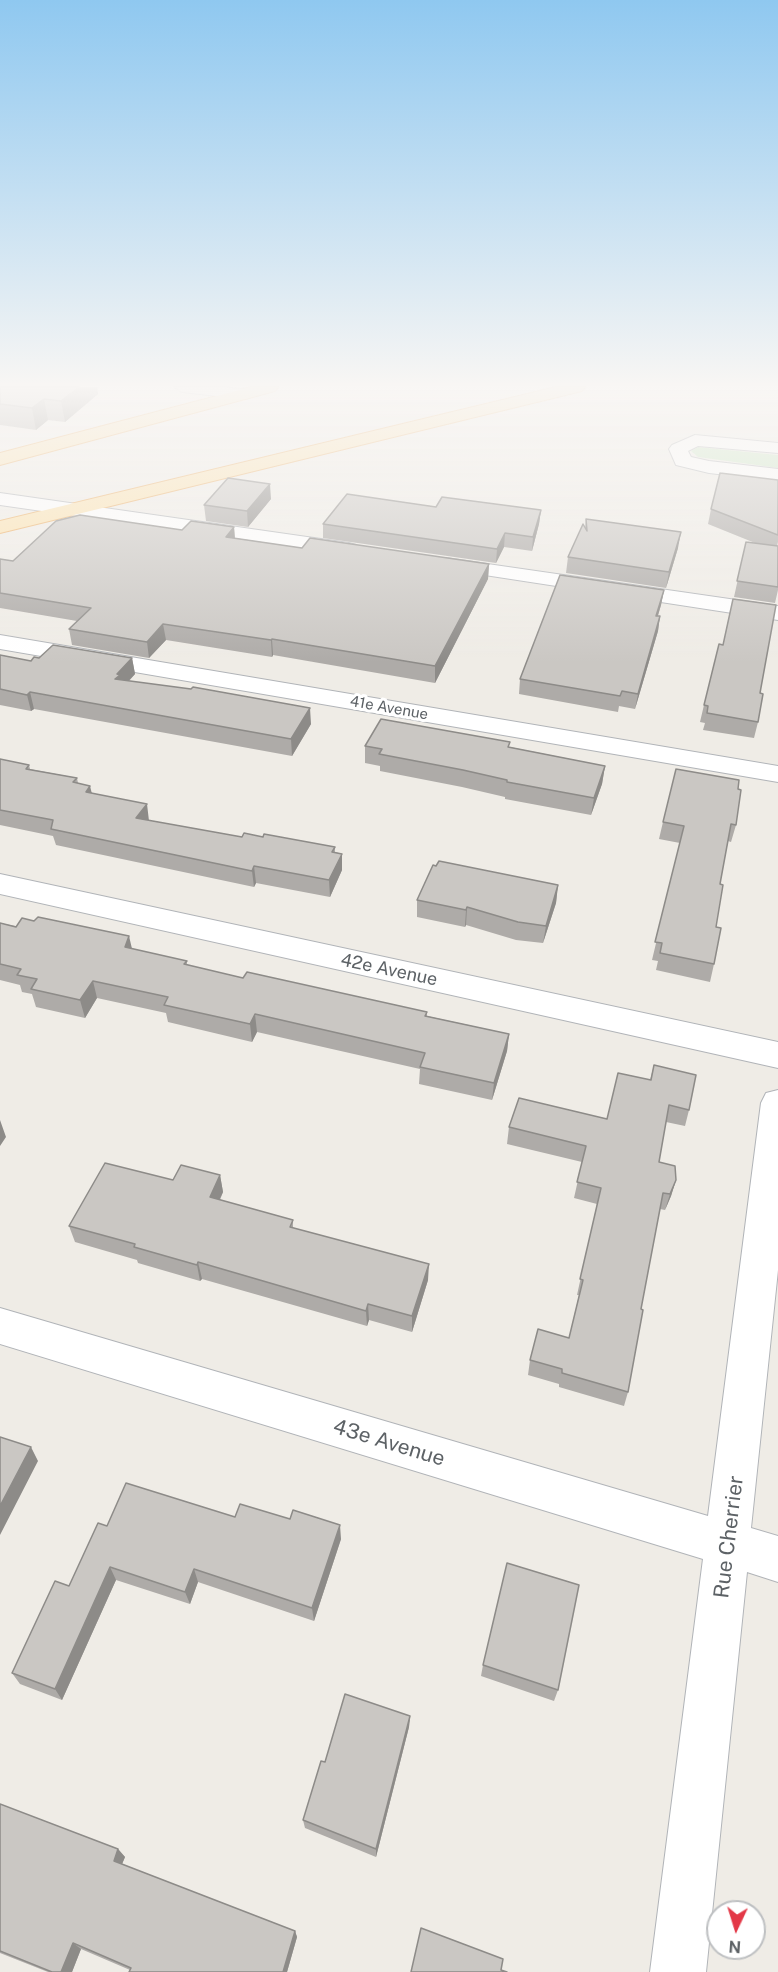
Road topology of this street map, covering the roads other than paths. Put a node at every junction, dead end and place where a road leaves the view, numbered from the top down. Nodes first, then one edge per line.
1 (196, 479) edge
2 (0, 498) edge
3 (72, 509) junction
4 (0, 527) edge
5 (369, 552) edge
6 (428, 561) edge
7 (778, 613) edge
8 (0, 642) edge
9 (778, 774) edge
10 (0, 884) edge
11 (778, 1056) edge
12 (778, 1102) edge
13 (0, 1326) edge
14 (728, 1544) junction
15 (778, 1559) edge
16 (678, 1972) edge

1 - 3 main road
2 - 3 street
3 - 4 main road
3 - 5 street
6 - 7 street
8 - 9 street, 41e Avenue
10 - 11 street, 42e Avenue
12 - 14 street, Rue Cherrier
13 - 14 street, 43e Avenue
14 - 15 street, 43e Avenue
14 - 16 street, Rue Cherrier

